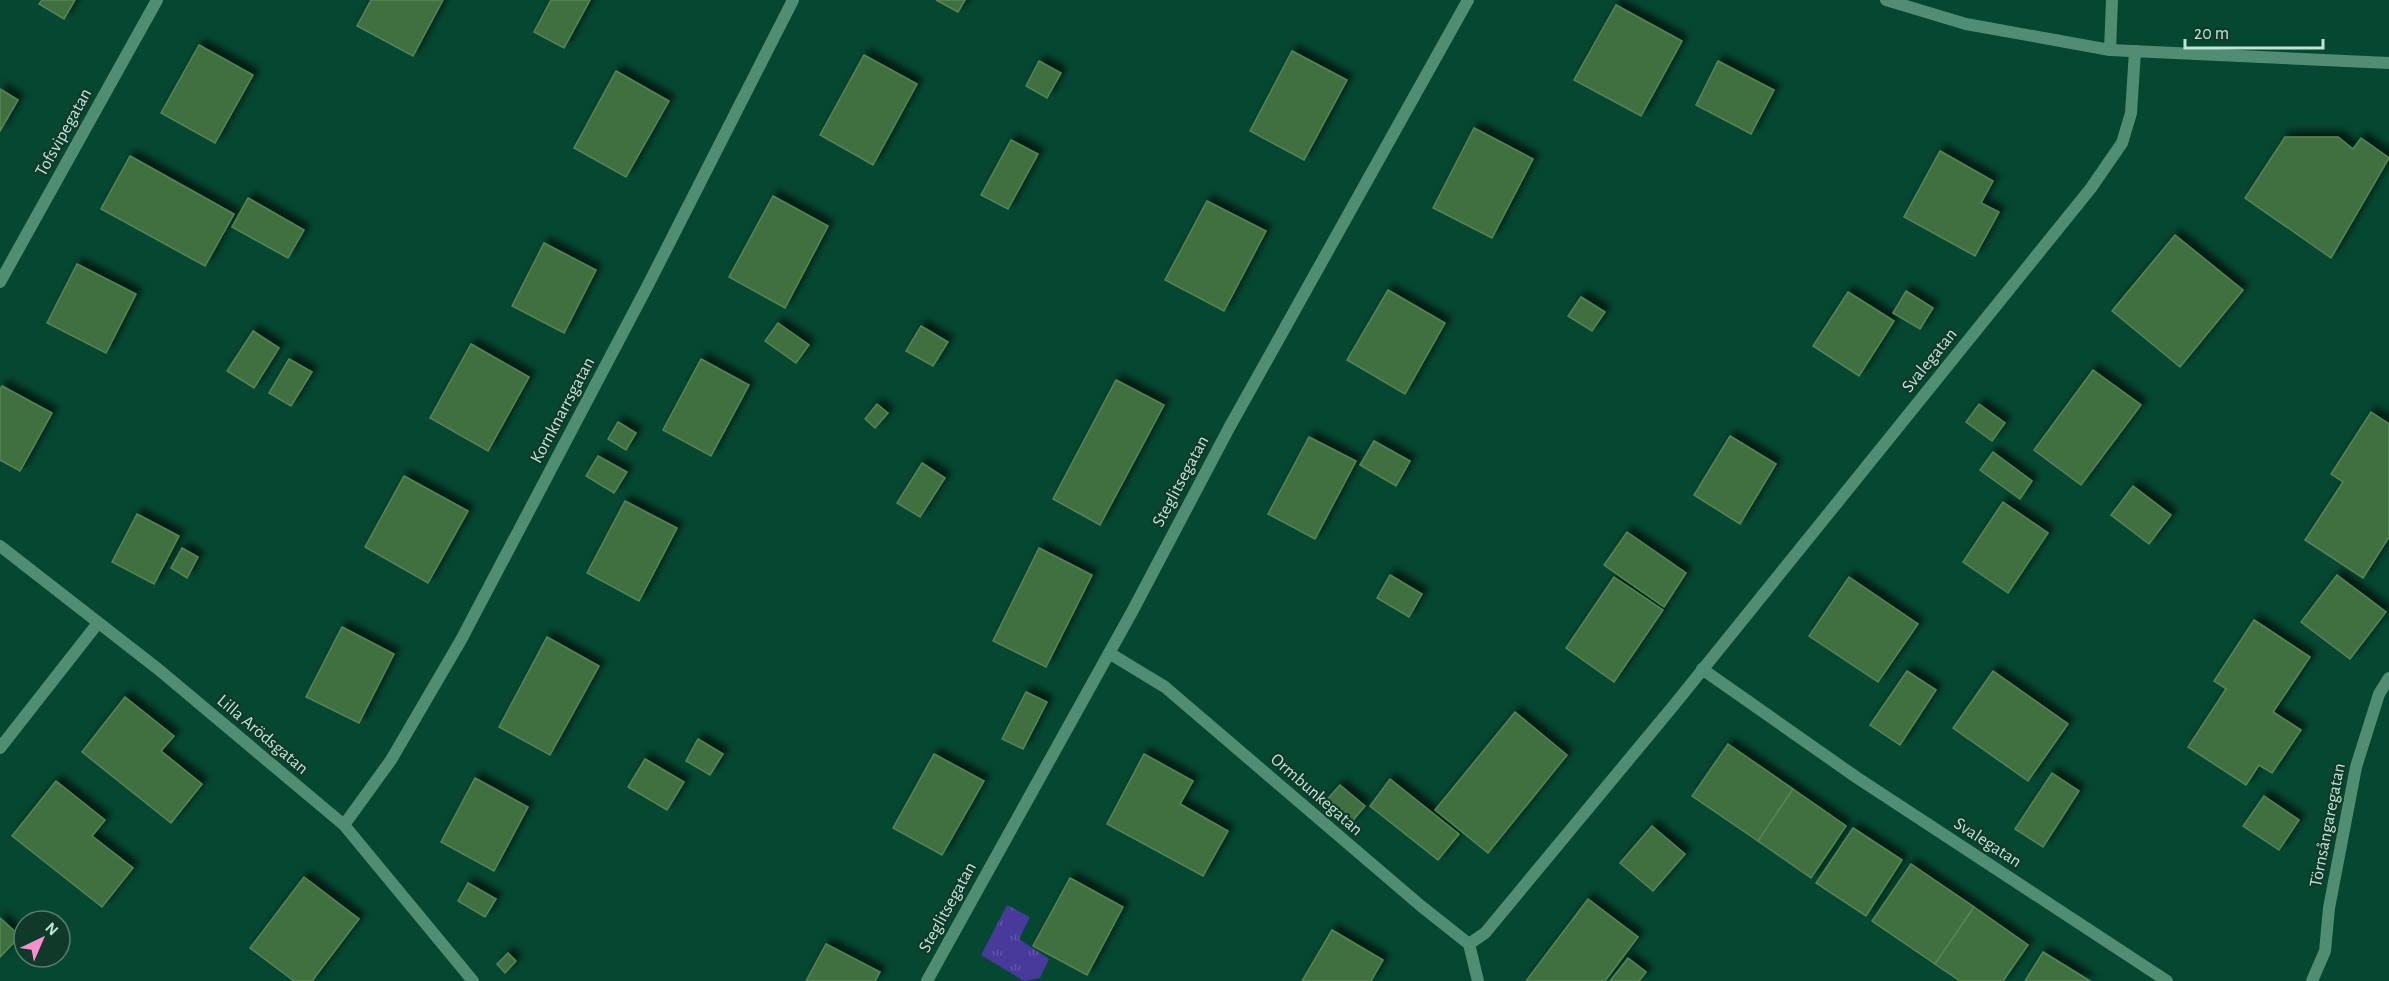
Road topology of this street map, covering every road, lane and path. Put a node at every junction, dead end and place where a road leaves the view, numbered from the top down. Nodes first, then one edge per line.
1 (157, 0) edge
2 (794, 0) edge
3 (1468, 0) edge
4 (1886, 0) edge
5 (2112, 0) edge
6 (2110, 50) junction
7 (2135, 51) junction
8 (2389, 63) edge
9 (0, 282) edge
10 (0, 546) edge
11 (98, 623) junction
12 (1108, 652) junction
13 (1702, 669) junction
14 (2389, 678) edge
15 (0, 748) edge
16 (344, 825) junction
17 (1469, 944) junction
18 (473, 981) edge
19 (927, 981) edge
20 (1478, 981) edge
21 (2168, 981) edge
22 (2312, 981) edge

1 - 9 street, Tofsvipegatan
2 - 16 street, Kornknarrsgatan
3 - 12 street, Steglitsegatan
4 - 6 street
5 - 6 street
6 - 7 street
7 - 8 street
7 - 13 street, Svalegatan
10 - 11 street, Lilla Arödsgatan
11 - 15 street
11 - 16 street, Lilla Arödsgatan
12 - 17 street, Ormbunkegatan
12 - 19 street, Steglitsegatan
13 - 17 street, Svalegatan
13 - 21 street, Svalegatan
14 - 22 street, Törnsångaregatan
16 - 18 street, Lilla Arödsgatan
17 - 20 street

